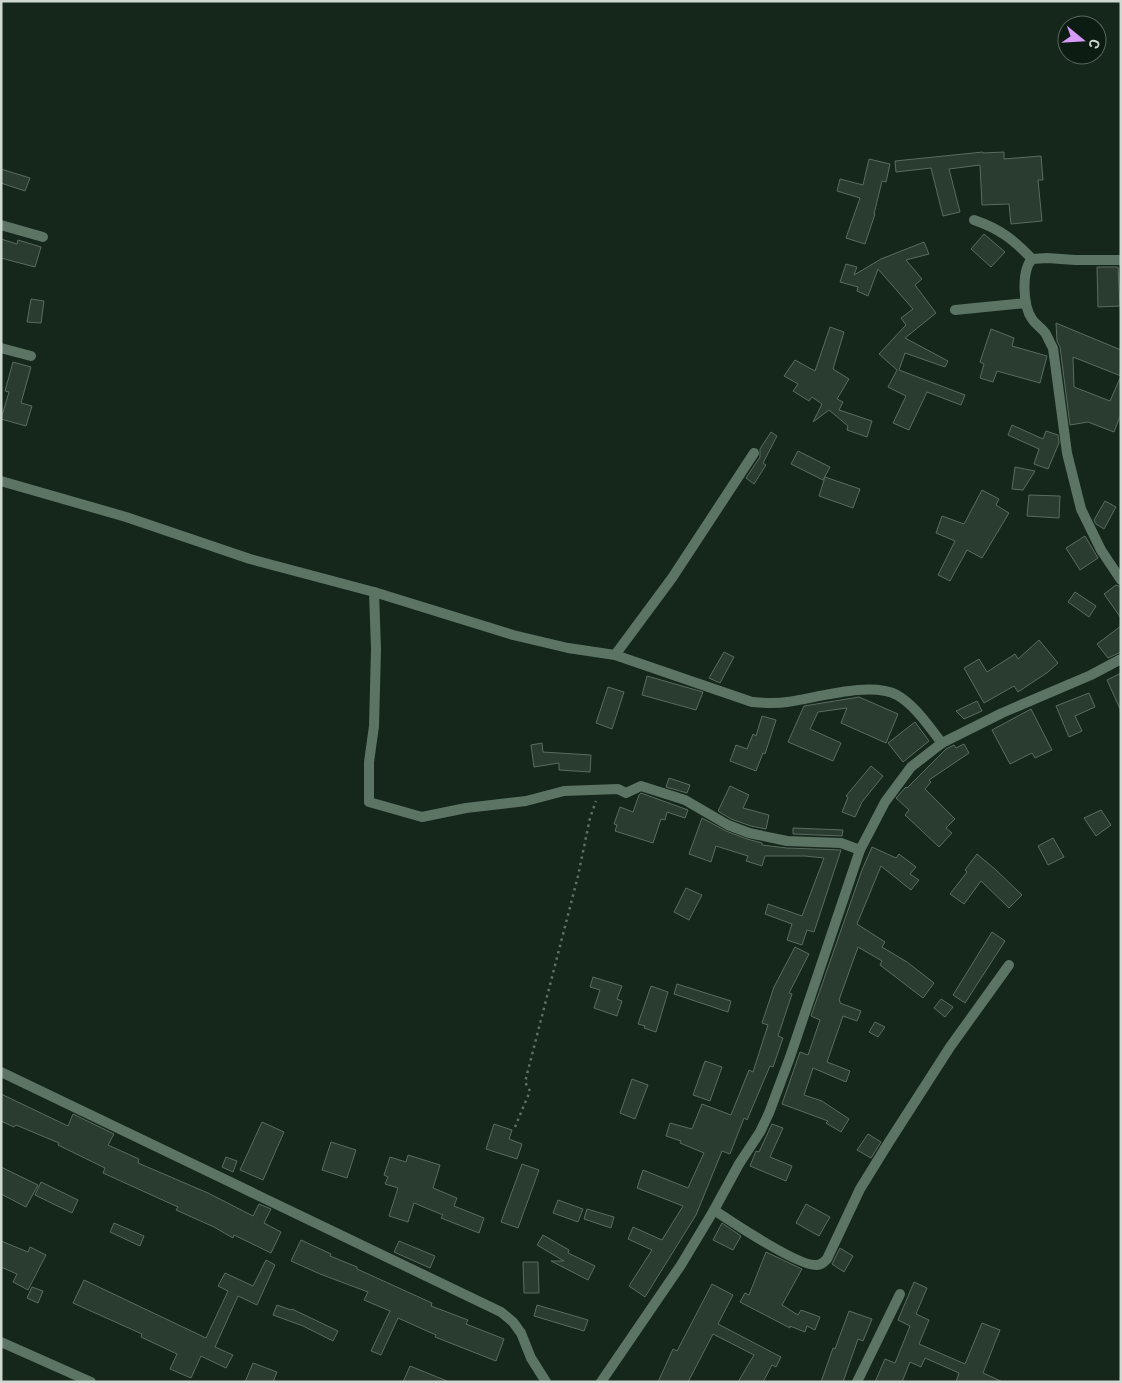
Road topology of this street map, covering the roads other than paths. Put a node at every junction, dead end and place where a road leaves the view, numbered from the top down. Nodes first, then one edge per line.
1 (974, 220) dead end
2 (1, 225) edge
3 (43, 237) dead end
4 (1032, 259) junction
5 (1121, 260) edge
6 (1026, 303) junction
7 (955, 310) dead end
8 (1, 348) edge
9 (31, 356) dead end
10 (754, 453) dead end
11 (1, 481) edge
12 (1121, 580) edge
13 (374, 592) junction
14 (615, 656) junction
15 (1121, 659) edge
16 (942, 743) junction
17 (860, 850) junction
18 (1009, 965) dead end
19 (1, 1072) edge
20 (714, 1210) junction
21 (900, 1294) dead end
22 (1, 1342) edge
23 (91, 1382) edge
24 (546, 1382) edge
25 (602, 1382) edge
26 (857, 1382) edge

1 - 4 street
2 - 3 street
4 - 5 street
4 - 6 street
6 - 7 street
6 - 12 street
8 - 9 street
10 - 14 street
11 - 13 street
13 - 14 street
13 - 17 street
14 - 16 street
15 - 16 street
16 - 17 street
17 - 20 street
18 - 20 street
19 - 24 street
20 - 25 street
21 - 26 street
22 - 23 street

